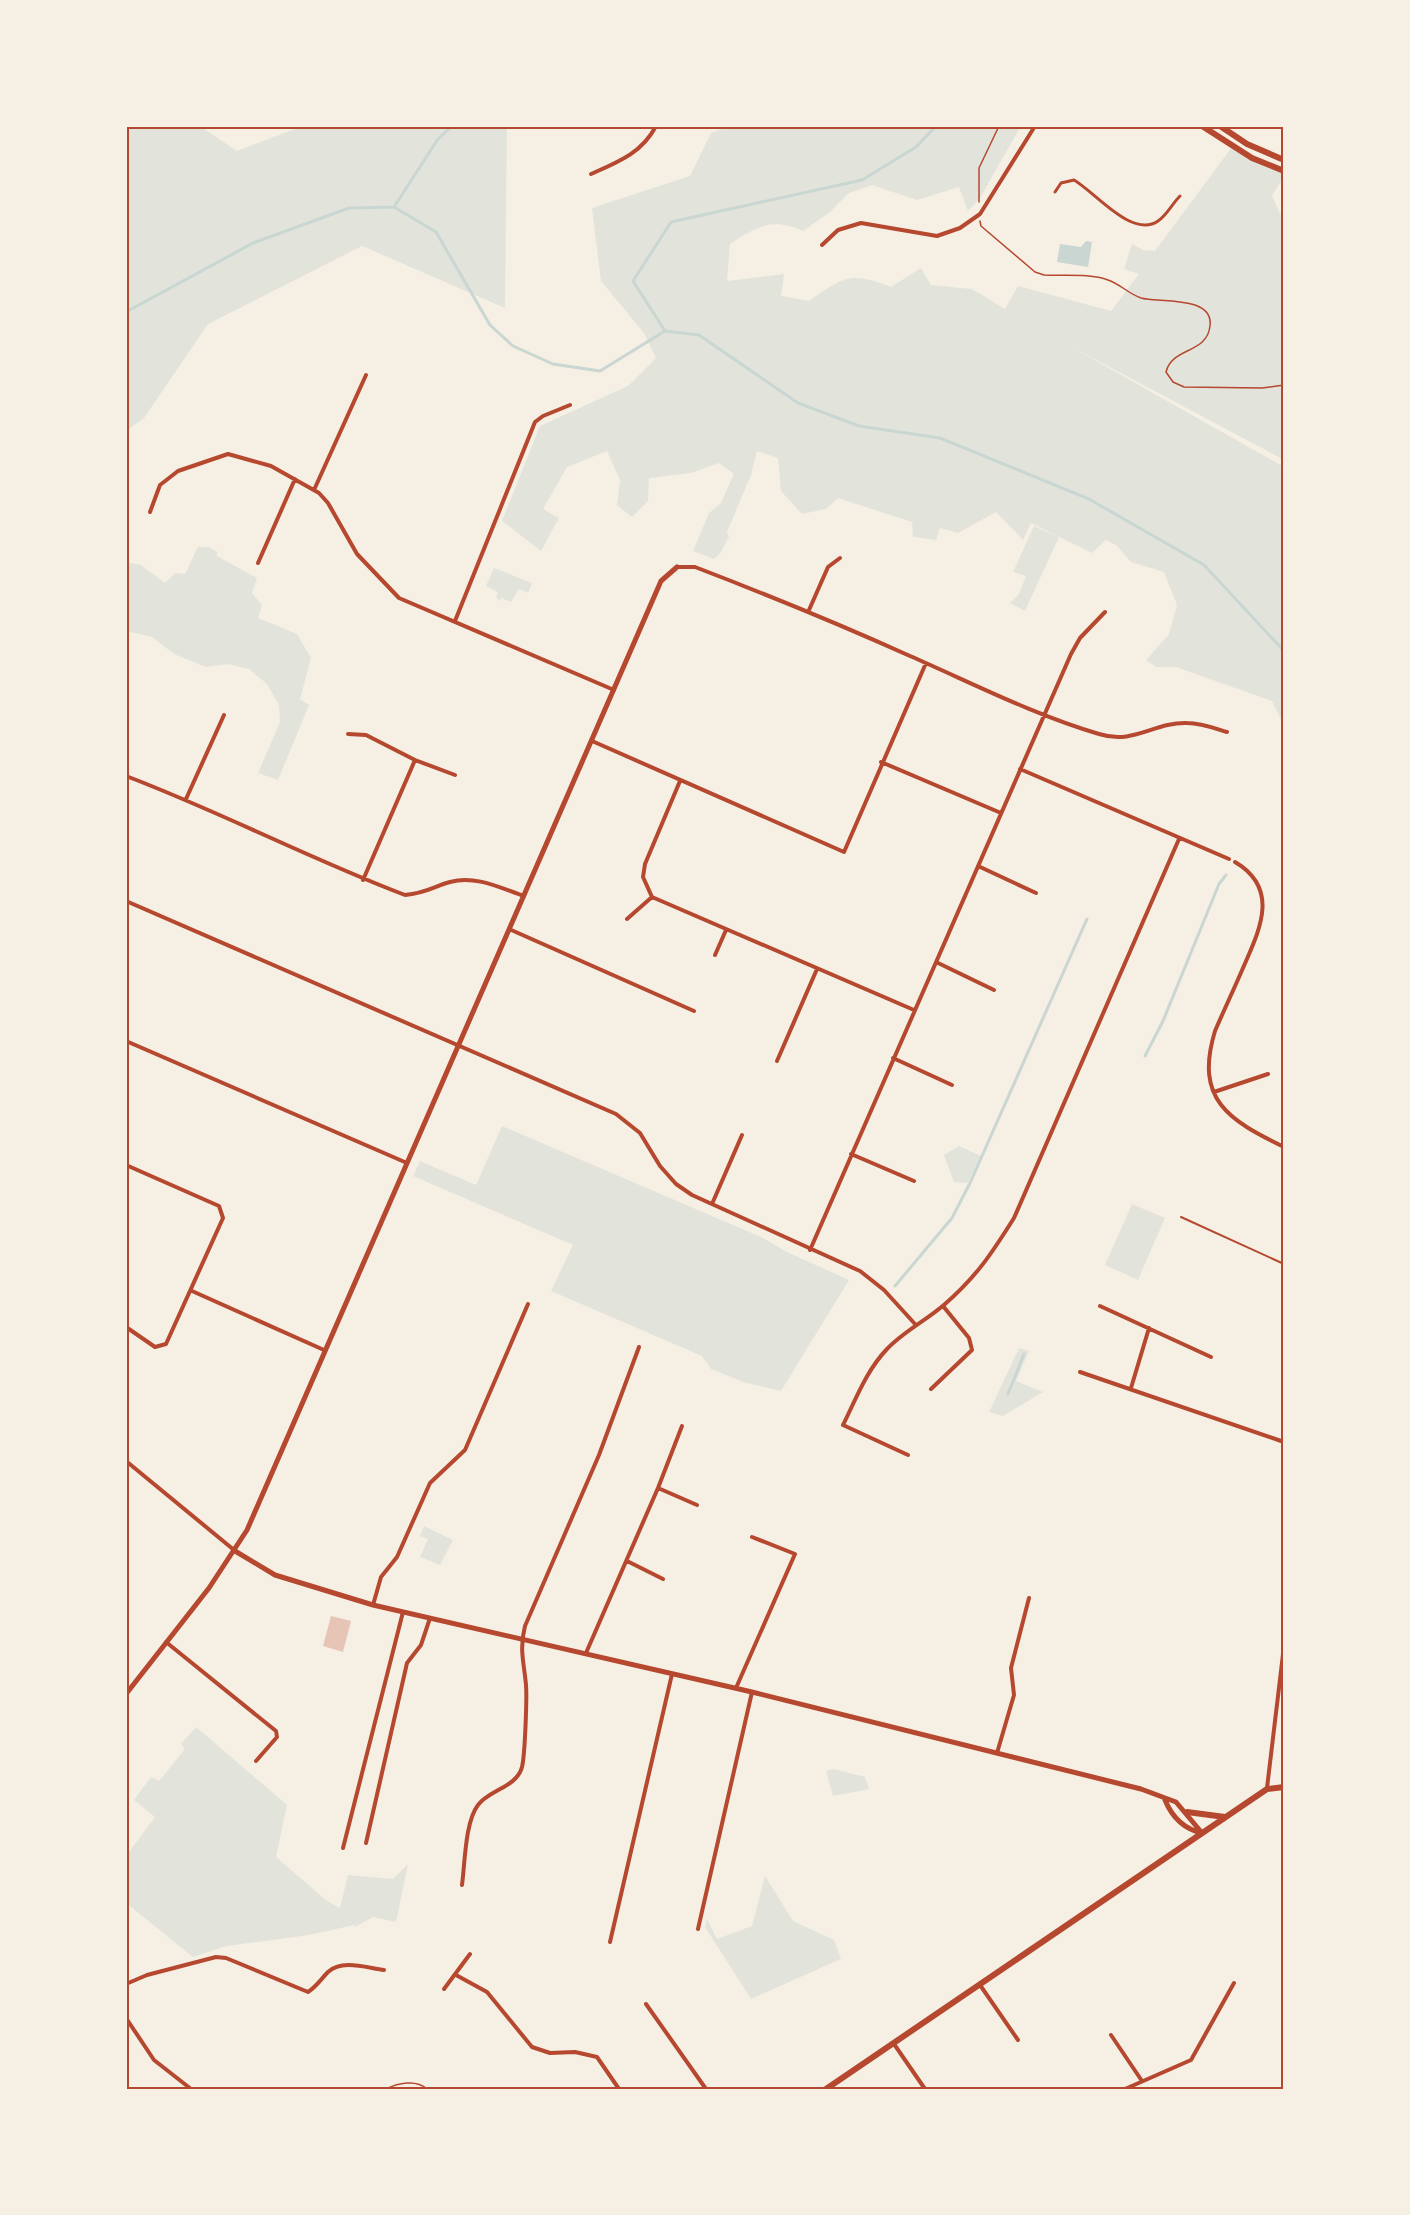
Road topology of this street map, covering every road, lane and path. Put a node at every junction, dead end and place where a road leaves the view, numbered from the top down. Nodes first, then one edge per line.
1 (656, 126) edge
2 (999, 126) edge
3 (1035, 126) edge
4 (1202, 126) edge
5 (1220, 126) edge
6 (1284, 160) edge
7 (1284, 171) edge
8 (591, 174) dead end
9 (1055, 192) dead end
10 (1180, 196) dead end
11 (980, 214) junction
12 (822, 245) dead end
13 (366, 375) dead end
14 (1284, 385) edge
15 (570, 405) dead end
16 (295, 478) junction
17 (314, 490) junction
18 (150, 512) dead end
19 (840, 558) dead end
20 (258, 563) dead end
21 (676, 567) joint
22 (809, 610) junction
23 (1105, 612) dead end
24 (455, 621) junction
25 (926, 663) junction
26 (614, 690) junction
27 (224, 715) dead end
28 (1044, 715) junction
29 (1227, 732) dead end
30 (348, 734) dead end
31 (592, 741) junction
32 (415, 760) junction
33 (881, 762) junction
34 (1020, 769) junction
35 (455, 775) dead end
36 (126, 776) edge
37 (680, 781) junction
38 (186, 799) junction
39 (1001, 813) junction
40 (1179, 839) junction
41 (1229, 859) dead end
42 (1235, 862) dead end
43 (978, 866) junction
44 (363, 880) junction
45 (1036, 893) dead end
46 (524, 896) junction
47 (652, 897) junction
48 (126, 901) edge
49 (627, 919) dead end
50 (509, 929) junction
51 (726, 930) junction
52 (715, 955) dead end
53 (936, 962) junction
54 (817, 969) junction
55 (994, 990) dead end
56 (914, 1010) junction
57 (694, 1011) dead end
58 (126, 1041) edge
59 (458, 1045) junction
60 (893, 1058) junction
61 (777, 1061) dead end
62 (1268, 1074) dead end
63 (952, 1085) dead end
64 (1214, 1092) junction
65 (742, 1135) dead end
66 (1284, 1147) edge
67 (851, 1154) junction
68 (407, 1163) junction
69 (126, 1165) edge
70 (914, 1181) dead end
71 (712, 1204) junction
72 (1180, 1217) dead end
73 (810, 1250) junction
74 (1284, 1264) edge
75 (192, 1291) junction
76 (528, 1304) dead end
77 (943, 1306) junction
78 (1100, 1306) dead end
79 (915, 1324) junction
80 (126, 1327) edge
81 (1149, 1328) junction
82 (639, 1347) dead end
83 (324, 1350) junction
84 (1211, 1357) dead end
85 (1080, 1372) dead end
86 (1131, 1388) junction
87 (931, 1389) dead end
88 (682, 1426) dead end
89 (1284, 1442) edge
90 (908, 1455) dead end
91 (126, 1461) edge
92 (658, 1488) junction
93 (698, 1505) dead end
94 (752, 1537) dead end
95 (235, 1551) junction
96 (627, 1561) junction
97 (663, 1579) dead end
98 (1029, 1598) dead end
99 (374, 1605) junction
100 (403, 1612) junction
101 (430, 1618) junction
102 (522, 1639) junction
103 (166, 1642) junction
104 (1284, 1646) edge
105 (586, 1653) junction
106 (672, 1674) junction
107 (736, 1688) junction
108 (1278, 1691) junction
109 (752, 1692) junction
110 (1284, 1692) edge
111 (126, 1694) edge
112 (997, 1753) junction
113 (256, 1761) dead end
114 (1284, 1787) edge
115 (1267, 1789) junction
116 (1165, 1800) junction
117 (1187, 1812) junction
118 (1226, 1817) junction
119 (1202, 1833) junction
120 (366, 1844) dead end
121 (343, 1848) dead end
122 (462, 1885) dead end
123 (698, 1929) dead end
124 (610, 1942) dead end
125 (470, 1954) dead end
126 (384, 1970) dead end
127 (456, 1975) junction
128 (1234, 1983) dead end
129 (126, 1984) edge
130 (980, 1984) junction
131 (444, 1989) dead end
132 (646, 2004) dead end
133 (126, 2018) edge
134 (1111, 2035) dead end
135 (1018, 2040) dead end
136 (893, 2043) junction
137 (1142, 2081) junction
138 (191, 2089) edge
139 (386, 2089) edge
140 (427, 2089) edge
141 (619, 2089) edge
142 (706, 2089) edge
143 (826, 2089) edge
144 (925, 2089) edge
145 (1125, 2089) edge

1 - 8 street
2 - 11 path
3 - 11 street
4 - 7 main road
5 - 6 main road
9 - 10 street
11 - 12 street
11 - 14 path
13 - 17 street
15 - 24 street
16 - 17 street
16 - 18 street
16 - 20 street
17 - 24 street
19 - 22 street
21 - 22 street
21 - 26 street
22 - 25 street
23 - 28 street
24 - 26 street
25 - 28 street
25 - 33 street
26 - 31 street
27 - 38 street
28 - 29 street
28 - 34 street
30 - 32 street
31 - 37 street
31 - 46 street
32 - 35 street
32 - 44 street
33 - 37 street
33 - 39 street
34 - 39 street
34 - 40 street
36 - 38 street
37 - 47 street
38 - 44 street
39 - 43 street
40 - 41 street
40 - 77 street
42 - 64 street
43 - 45 street
43 - 53 street
44 - 46 street
46 - 50 street
47 - 49 street
47 - 51 street
48 - 59 street
50 - 57 street
50 - 59 street
51 - 52 street
51 - 54 street
53 - 55 street
53 - 56 street
54 - 56 street
54 - 61 street
56 - 60 street
58 - 68 street
59 - 68 street
59 - 71 street
60 - 63 street
60 - 67 street
62 - 64 street
64 - 66 street
65 - 71 street
67 - 70 street
67 - 73 street
68 - 83 street
69 - 75 street
71 - 73 street
72 - 74 lane
73 - 79 street
75 - 80 street
75 - 83 street
76 - 99 street
77 - 79 street
77 - 87 street
78 - 81 street
79 - 90 street
81 - 84 street
81 - 86 street
82 - 102 street
83 - 95 street
85 - 86 street
86 - 89 street
88 - 92 street
91 - 95 street
92 - 93 street
92 - 96 street
94 - 107 street
95 - 99 street
95 - 103 street
96 - 97 street
96 - 105 street
98 - 112 street
99 - 100 street
100 - 101 street
100 - 121 street
101 - 102 street
101 - 120 street
102 - 105 street
102 - 122 street
103 - 111 street
103 - 113 street
104 - 108 street
105 - 106 street
106 - 107 street
106 - 124 street
107 - 109 street
108 - 110 street
108 - 115 street
109 - 112 street
109 - 123 street
112 - 116 street
114 - 115 main road
115 - 118 main road
116 - 117 street
116 - 119 street
117 - 118 main road
117 - 119 street
118 - 119 main road
119 - 130 main road
125 - 127 street
126 - 129 street
127 - 131 street
127 - 141 street
128 - 137 street
130 - 135 street
130 - 136 main road
132 - 142 street
133 - 138 street
134 - 137 street
136 - 143 main road
136 - 144 street
137 - 145 street
139 - 140 path

